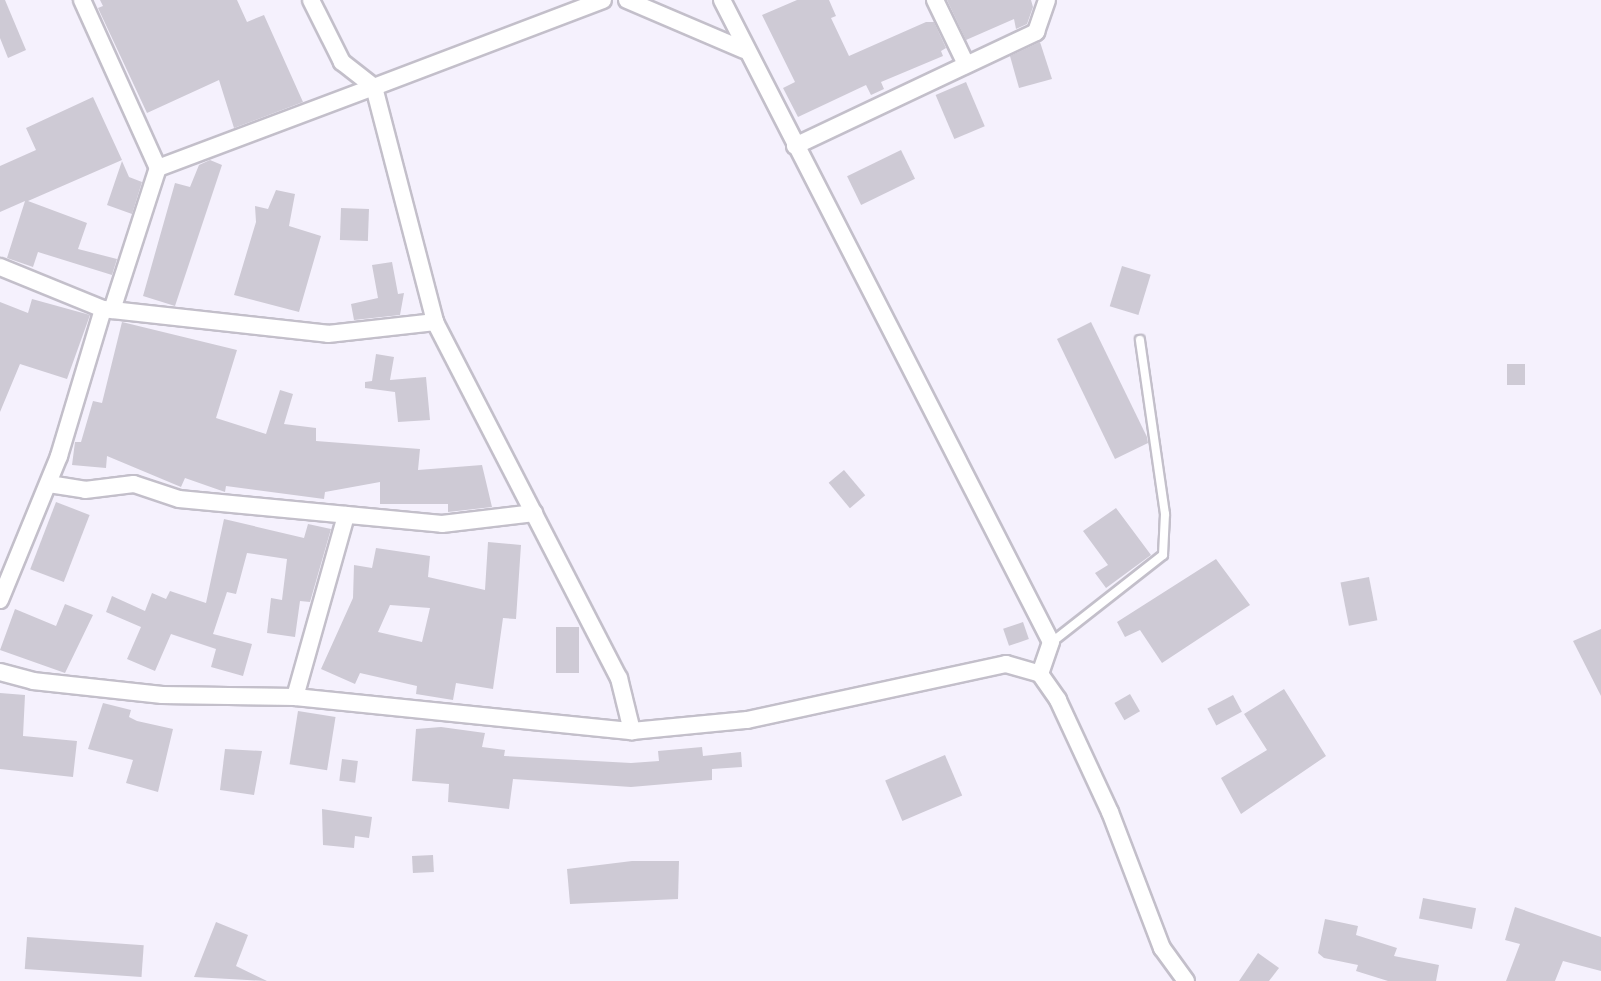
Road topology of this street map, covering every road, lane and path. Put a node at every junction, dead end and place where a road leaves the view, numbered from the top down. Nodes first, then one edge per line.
1 (82, 0) edge
2 (311, 0) edge
3 (603, 0) edge
4 (627, 0) edge
5 (722, 0) edge
6 (935, 0) edge
7 (1047, 0) edge
8 (744, 50) junction
9 (966, 64) junction
10 (374, 87) junction
11 (795, 146) junction
12 (158, 168) junction
13 (0, 267) edge
14 (107, 310) junction
15 (435, 322) junction
16 (1140, 340) dead end
17 (49, 484) junction
18 (534, 513) junction
19 (346, 515) junction
20 (0, 600) edge
21 (1051, 642) junction
22 (0, 672) edge
23 (1040, 674) junction
24 (295, 697) junction
25 (632, 731) junction
26 (1186, 981) edge

1 - 12 street
2 - 10 street
3 - 10 street
4 - 8 street
5 - 8 street
6 - 9 street
7 - 9 street
8 - 11 street
9 - 11 street
10 - 12 street
10 - 15 street
11 - 21 street
12 - 14 street
13 - 14 street
14 - 15 street
14 - 17 street
15 - 18 street
16 - 21 lane
17 - 19 street
17 - 20 street
18 - 19 street
18 - 25 street
19 - 24 street
21 - 23 street
22 - 24 street
23 - 25 street
23 - 26 street
24 - 25 street

